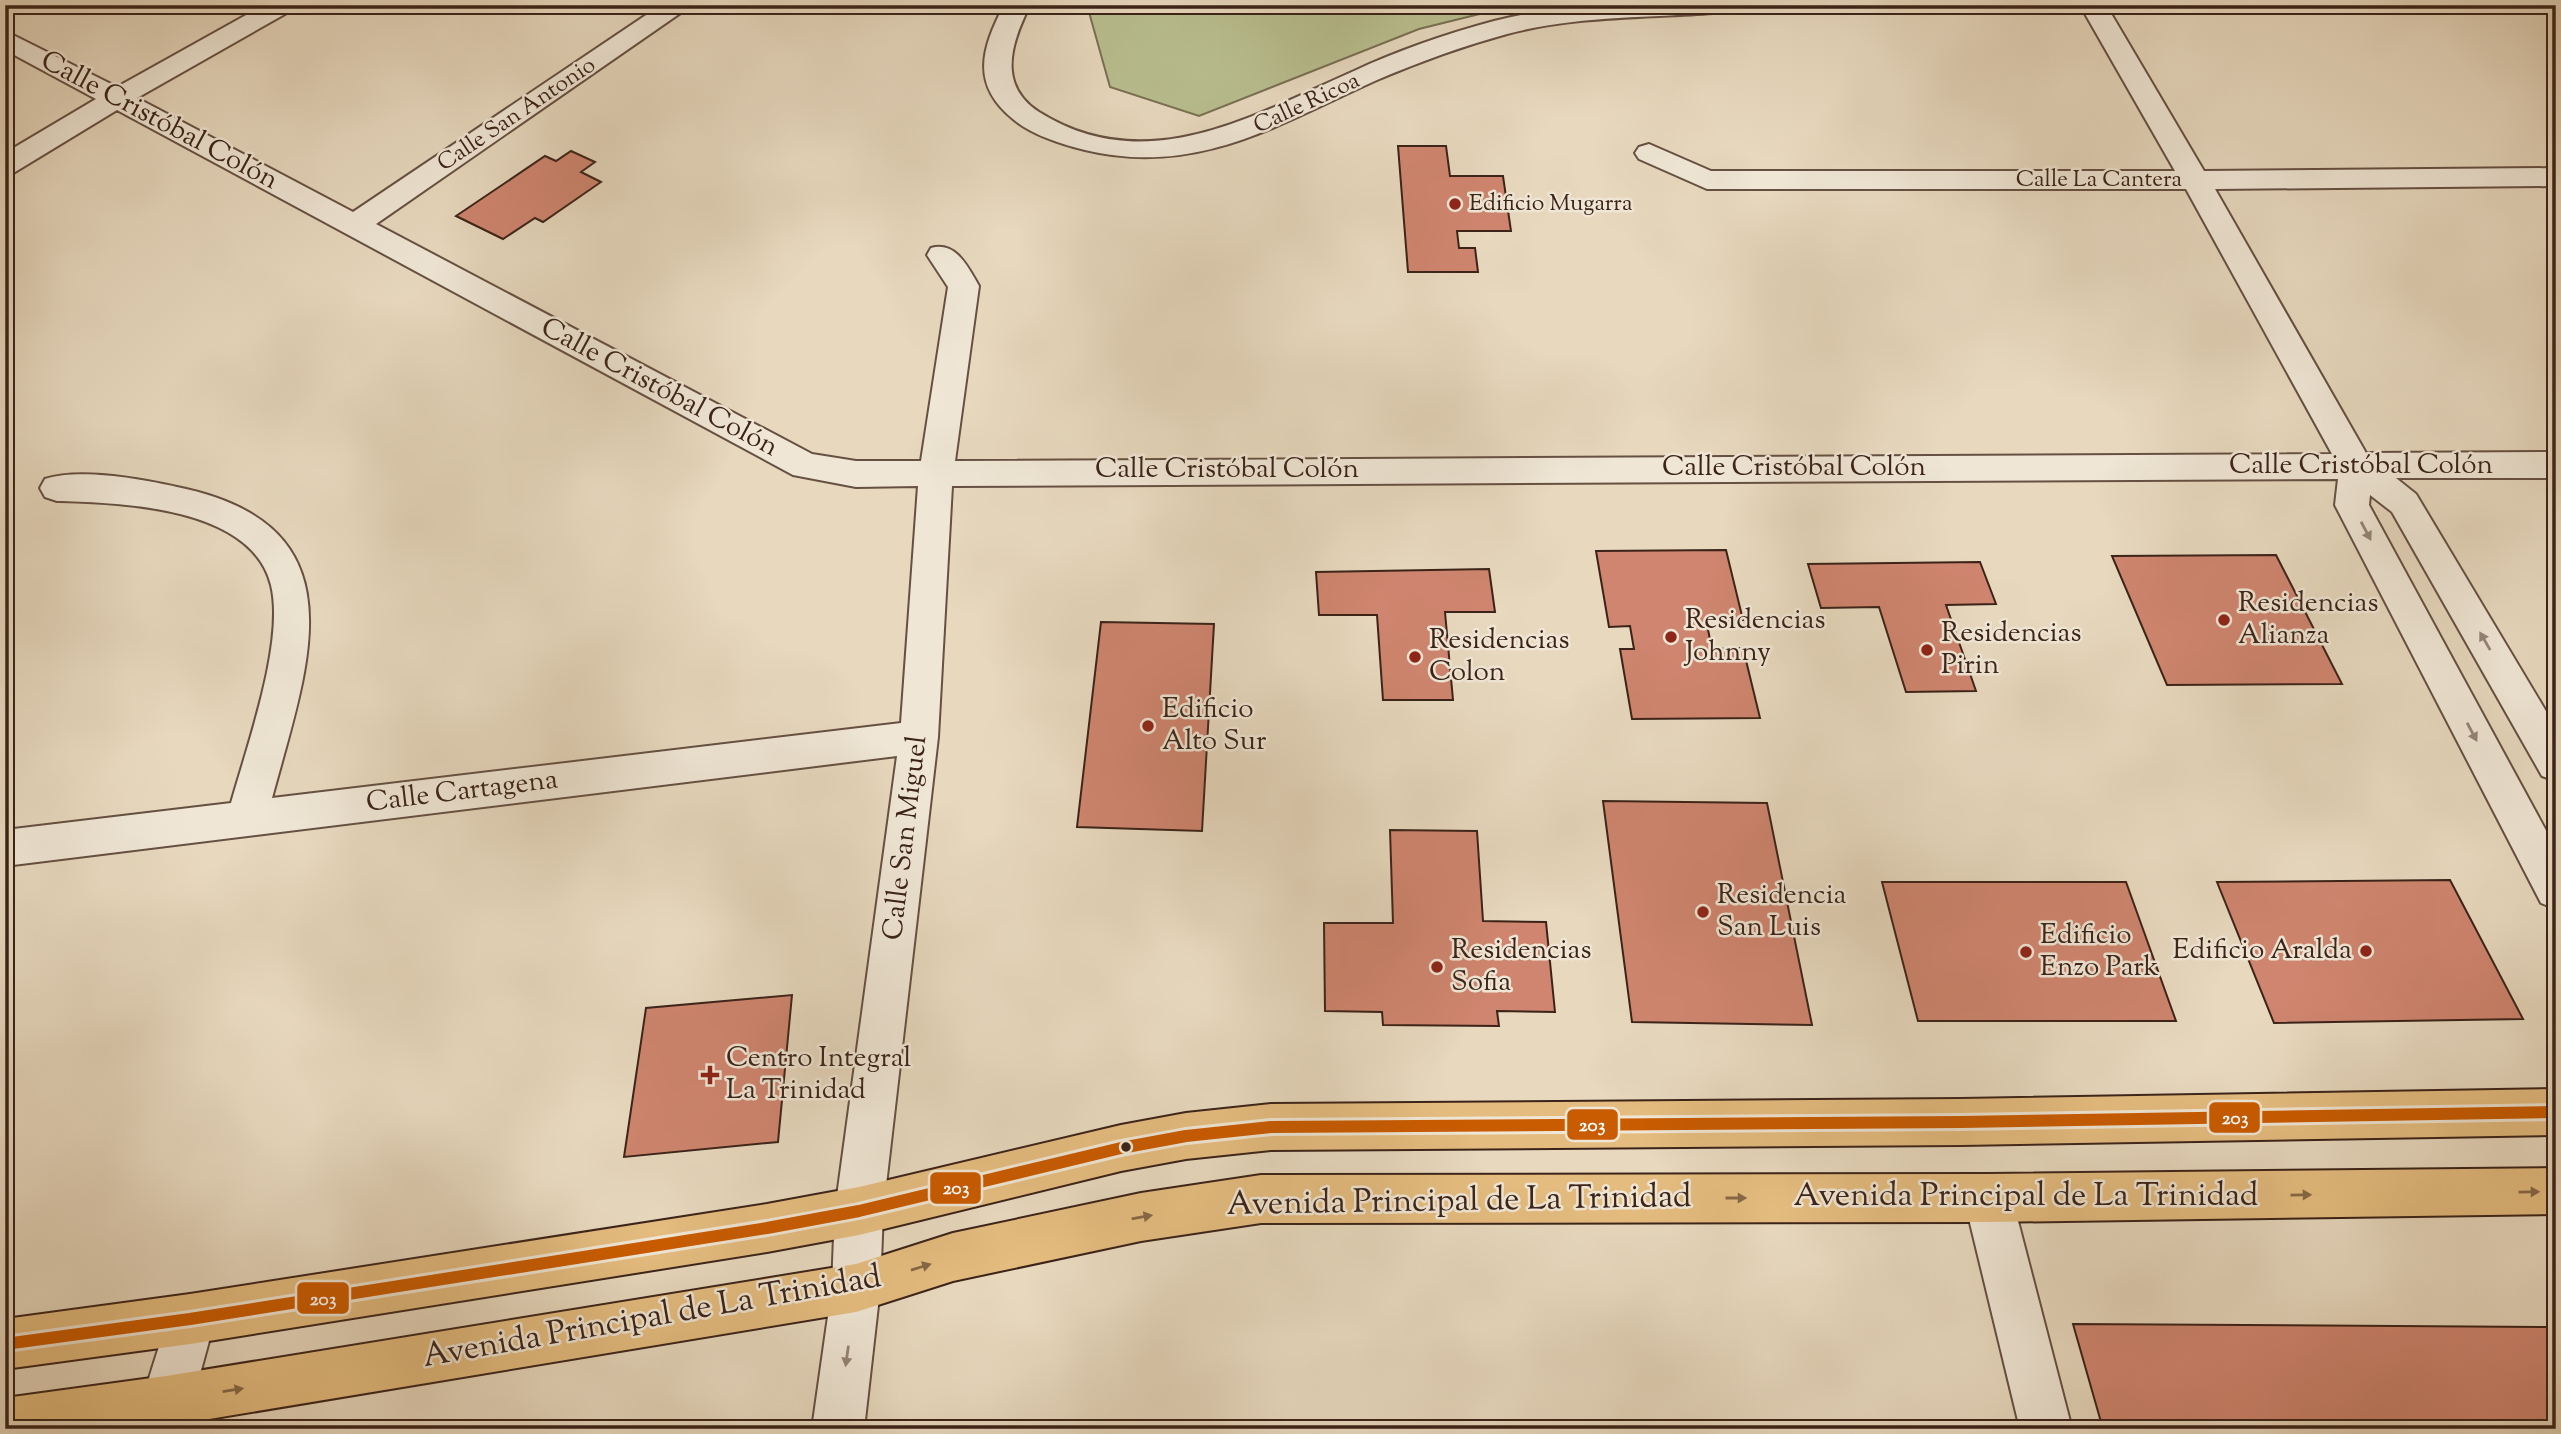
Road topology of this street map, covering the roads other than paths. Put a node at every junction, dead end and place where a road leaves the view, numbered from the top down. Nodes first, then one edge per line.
1 (283, 5) edge
2 (679, 5) edge
3 (1017, 5) edge
4 (1713, 5) edge
5 (2093, 5) edge
6 (5, 39) edge
7 (116, 99) junction
8 (1649, 153) dead end
9 (5, 166) edge
10 (2556, 177) edge
11 (2196, 180) junction
12 (354, 225) junction
13 (942, 255) dead end
14 (2556, 465) edge
15 (2356, 466) junction
16 (936, 472) junction
17 (57, 488) dead end
18 (919, 737) junction
19 (2556, 764) edge
20 (247, 817) junction
21 (5, 848) edge
22 (2556, 890) edge
23 (2556, 1112) edge
24 (2556, 1191) edge
25 (1988, 1198) junction
26 (859, 1211) junction
27 (856, 1288) junction
28 (190, 1319) junction
29 (5, 1344) edge
30 (162, 1415) edge
31 (5, 1424) edge
32 (838, 1429) edge
33 (2046, 1429) edge

1 - 7 street
2 - 12 street, Calle San Antonio
3 - 4 street, Calle Ricoa
5 - 11 street
6 - 7 street, Calle Cristóbal Colón
7 - 9 street
7 - 12 street, Calle Cristóbal Colón
8 - 11 street, Calle La Cantera
10 - 11 street, Calle La Cantera
11 - 15 street
12 - 16 street, Calle Cristóbal Colón
13 - 16 street, Calle San Miguel
14 - 15 street, Calle Cristóbal Colón
15 - 16 street, Calle Cristóbal Colón
19 -> 15 street
15 -> 22 street
16 - 18 street, Calle San Miguel
17 - 20 street
18 - 20 street, Calle Cartagena
18 - 26 street, Calle San Miguel
20 - 21 street, Calle Cartagena
23 - 26 main road
25 -> 24 main road, Avenida Principal de La Trinidad
27 -> 25 main road, Avenida Principal de La Trinidad
25 - 33 street
26 - 27 street, Calle San Miguel
26 - 28 main road
30 -> 27 main road, Avenida Principal de La Trinidad
27 -> 32 street, Calle San Miguel
28 - 29 main road
28 - 30 street
30 - 31 main road, Avenida Principal de La Trinidad

